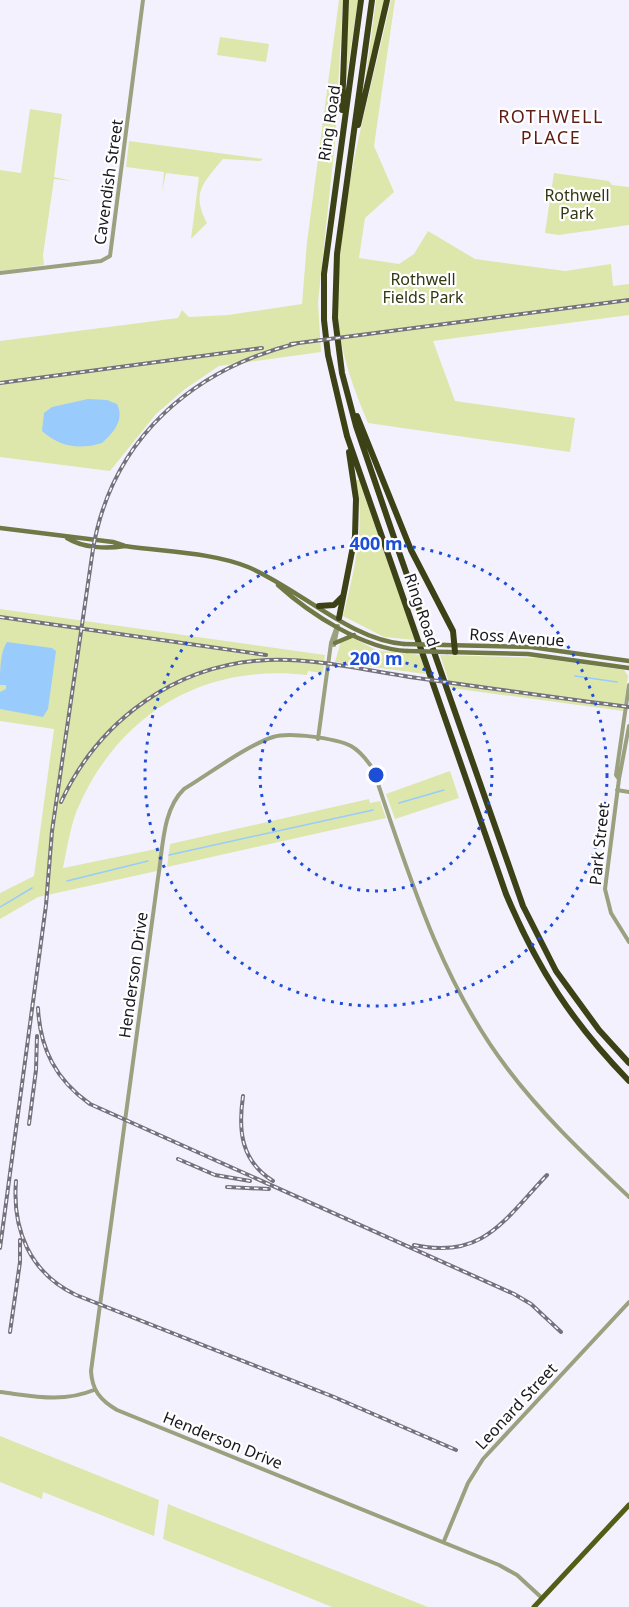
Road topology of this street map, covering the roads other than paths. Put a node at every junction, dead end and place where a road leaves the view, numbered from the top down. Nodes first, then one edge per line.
1 (143, 0) edge
2 (346, 0) edge
3 (361, 0) edge
4 (372, 0) edge
5 (387, 0) edge
6 (341, 136) junction
7 (350, 158) junction
8 (0, 273) edge
9 (347, 390) junction
10 (347, 436) junction
11 (0, 528) edge
12 (274, 581) junction
13 (344, 596) junction
14 (319, 606) junction
15 (339, 622) junction
16 (354, 635) junction
17 (334, 645) junction
18 (455, 648) junction
19 (629, 661) edge
20 (629, 668) edge
21 (629, 684) edge
22 (629, 726) edge
23 (318, 739) junction
24 (619, 779) junction
25 (617, 790) junction
26 (629, 792) edge
27 (629, 942) edge
28 (629, 1063) edge
29 (629, 1081) edge
30 (629, 1197) edge
31 (629, 1302) edge
32 (94, 1390) junction
33 (0, 1392) edge
34 (629, 1505) edge
35 (444, 1541) junction
36 (542, 1598) junction
37 (534, 1607) edge

1 - 8 street, Cavendish Street
2 - 6 highway
3 - 6 highway, Ring Road
4 - 7 highway, Ring Road
5 - 7 highway
6 - 10 highway, Ring Road
7 - 9 highway, Ring Road
9 - 18 highway
9 - 28 highway, Ring Road
10 - 13 highway
10 - 29 highway, Ring Road
11 - 12 main road, Ross Avenue
12 - 14 main road, Ross Avenue
12 - 15 main road, Ross Avenue
13 - 14 highway
13 - 15 highway
14 - 15 main road, Ross Avenue
15 - 16 main road, Ross Avenue
15 - 17 street
15 - 18 main road, Ross Avenue, bridge
16 - 17 main road
16 - 18 main road, Ross Avenue, bridge
17 - 23 street
18 - 19 main road, Ross Avenue
18 - 20 main road, Ross Avenue
21 - 24 street, Park Street
22 - 24 street, Park Street
23 - 30 street, Henderson Drive
23 - 32 street, Henderson Drive
24 - 25 street, Park Street
25 - 26 street
25 - 27 street, Park Street
31 - 35 street, Leonard Street
32 - 33 street
32 - 35 street, Henderson Drive
34 - 36 main road
35 - 36 street, Henderson Drive
36 - 37 main road

